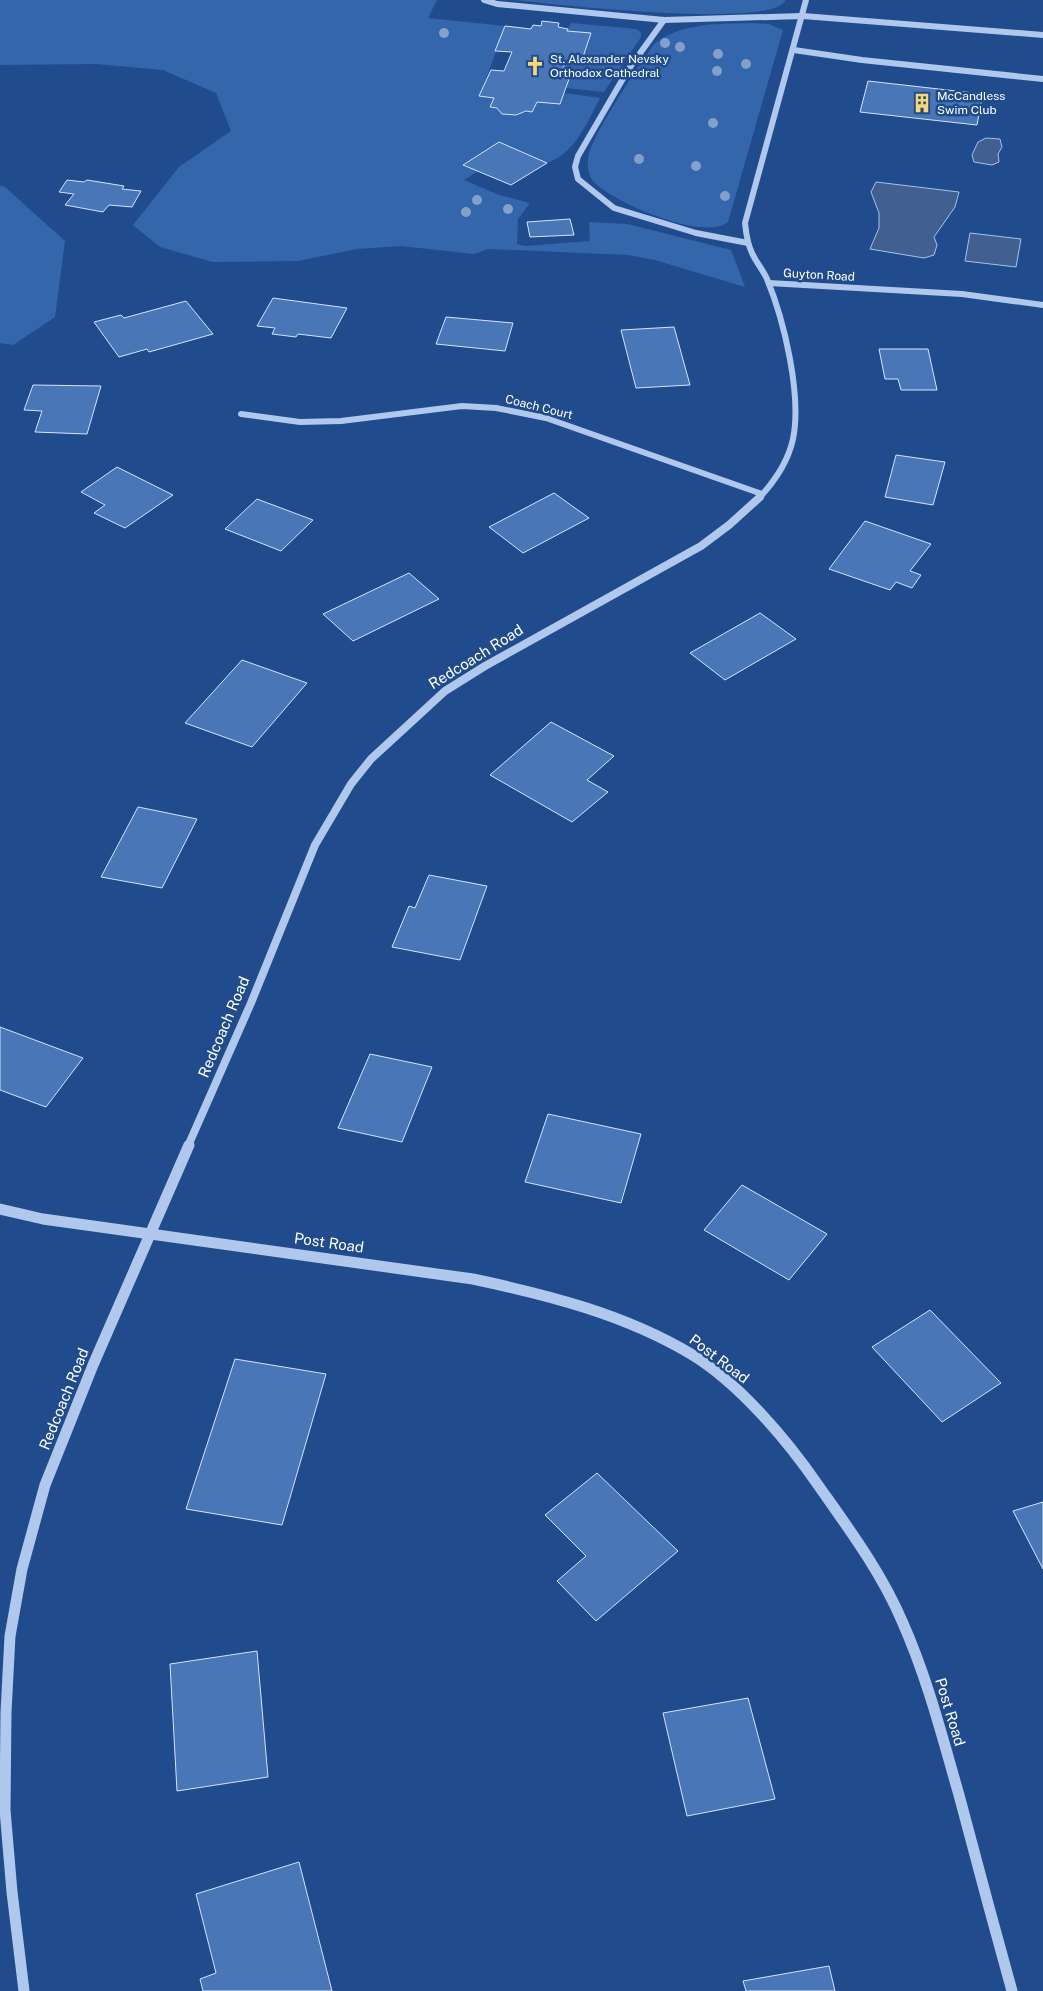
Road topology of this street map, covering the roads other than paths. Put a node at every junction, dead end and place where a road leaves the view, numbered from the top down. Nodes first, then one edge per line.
1 (484, 0) edge
2 (806, 0) edge
3 (803, 16) junction
4 (664, 20) junction
5 (1043, 35) edge
6 (794, 50) junction
7 (1043, 78) edge
8 (748, 243) junction
9 (769, 283) junction
10 (1043, 306) edge
11 (241, 414) dead end
12 (762, 494) junction
13 (0, 1209) edge
14 (149, 1234) junction
15 (24, 1991) edge
16 (1012, 1991) edge

1 - 4 street
2 - 3 street, Guyton Road
3 - 4 street
3 - 5 street
3 - 6 street, Guyton Road
4 - 8 street
6 - 7 street
6 - 8 street, Guyton Road
8 - 9 street, Guyton Road
9 - 10 street, Guyton Road
9 - 12 street, Redcoach Road
11 - 12 street, Coach Court
12 - 14 street, Redcoach Road
13 - 14 street, Post Road
14 - 15 street, Redcoach Road
14 - 16 street, Post Road

